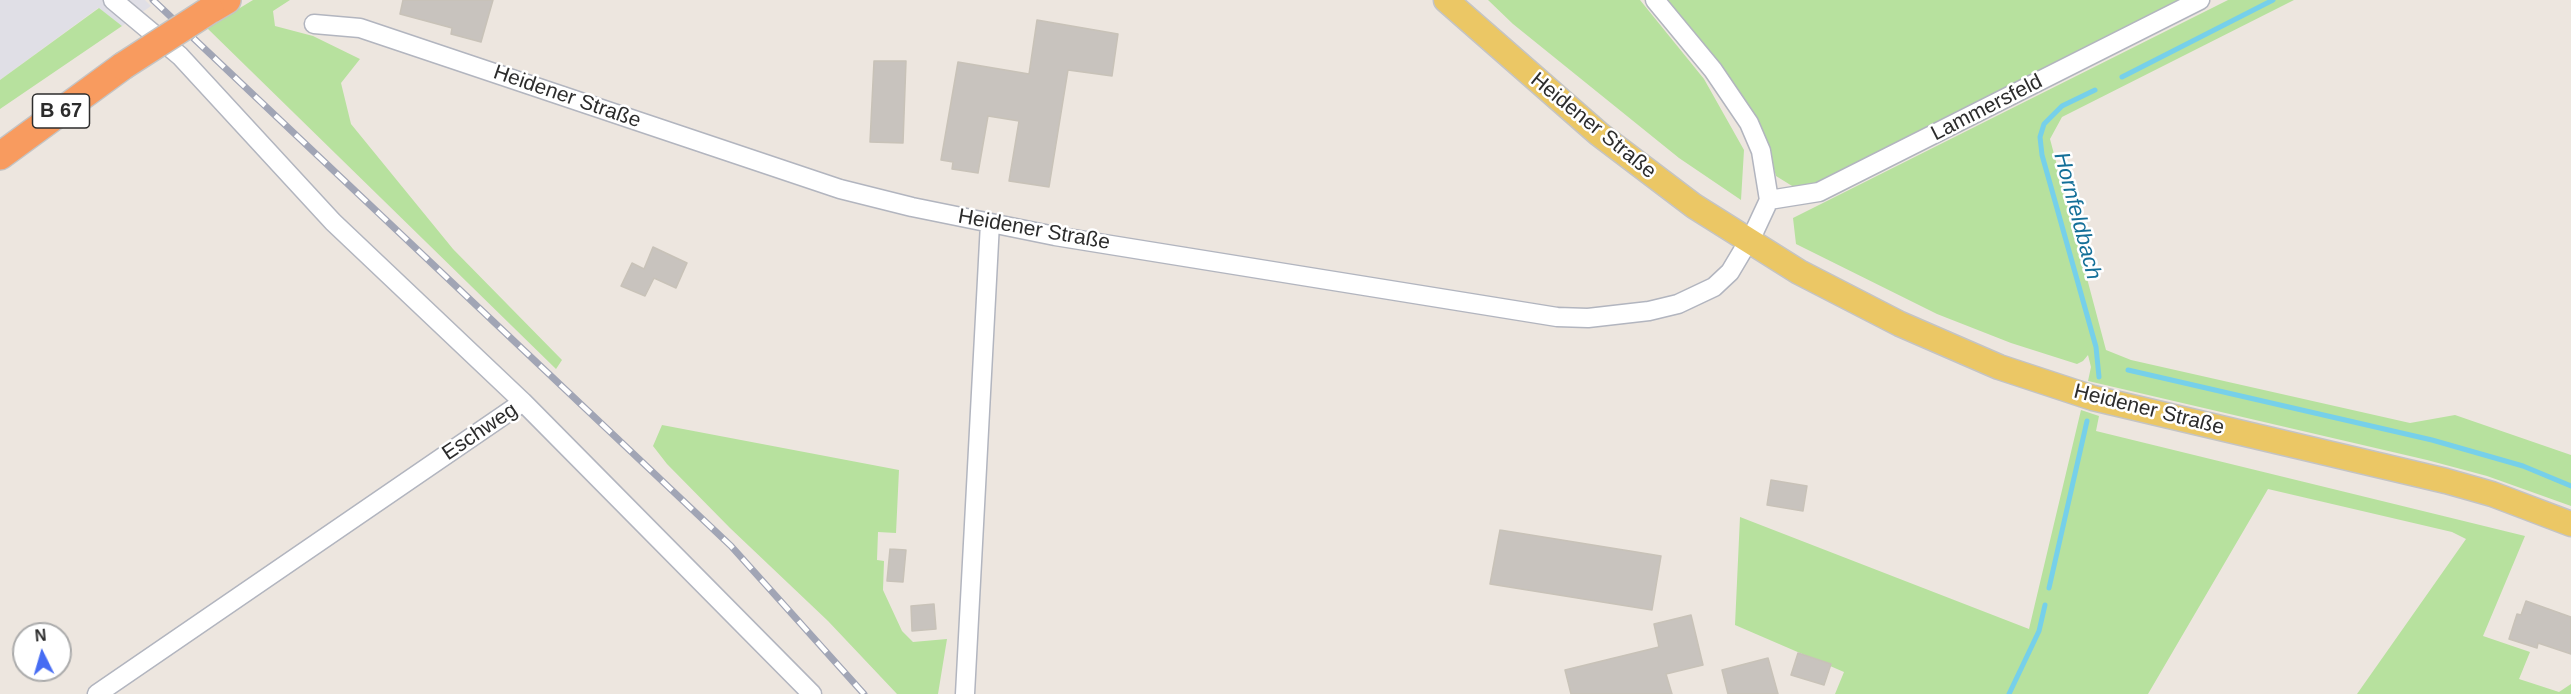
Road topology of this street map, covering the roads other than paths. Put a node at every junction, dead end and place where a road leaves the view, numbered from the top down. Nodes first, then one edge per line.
1 (113, 0) edge
2 (1446, 0) edge
3 (1655, 0) edge
4 (2200, 0) edge
5 (210, 3) edge
6 (314, 24) dead end
7 (118, 59) junction
8 (3, 134) edge
9 (0, 156) edge
10 (1769, 200) junction
11 (990, 223) junction
12 (1748, 242) junction
13 (523, 402) junction
14 (2571, 524) edge
15 (97, 694) edge
16 (812, 694) edge
17 (964, 694) edge

1 - 13 street
2 - 12 main road, Heidener Straße
3 - 10 street
4 - 10 street, Lammersfeld
5 - 7 highway, B 67, bridge
6 - 11 street, Heidener Straße
7 - 8 highway, B 67
7 - 9 highway, B 67
10 - 12 street
11 - 12 street, Heidener Straße
11 - 17 street
12 - 14 main road, Heidener Straße
13 - 15 street, Eschweg
13 - 16 street, Eschweg

